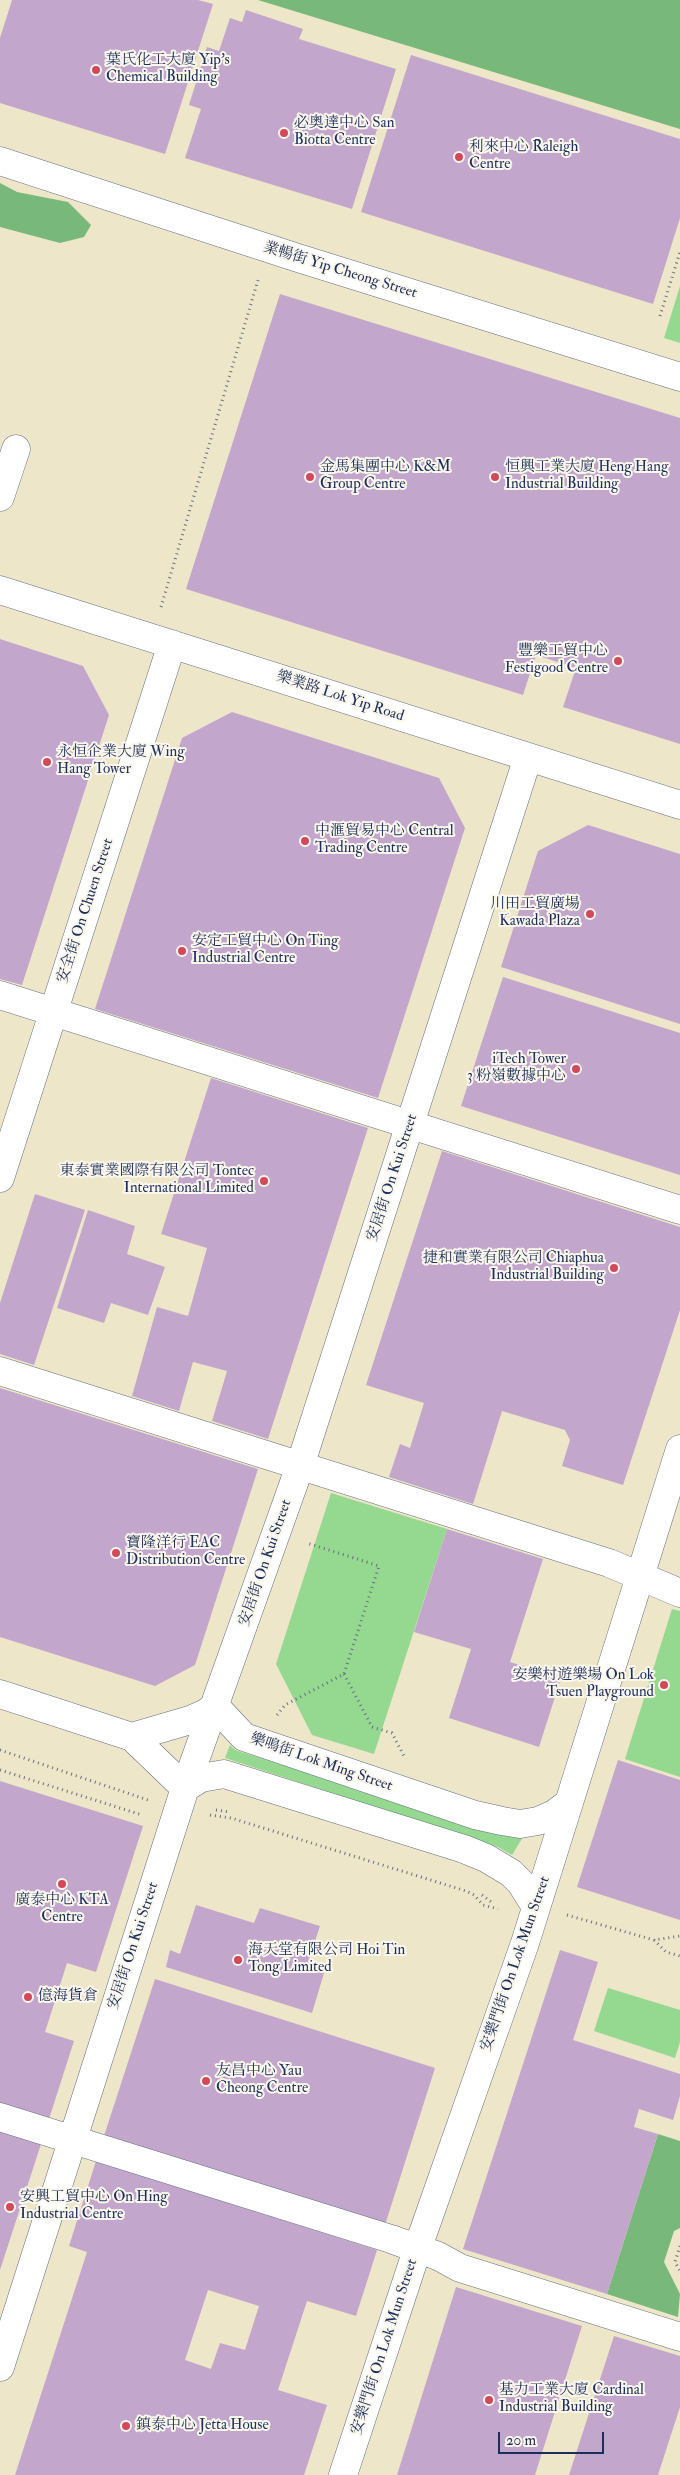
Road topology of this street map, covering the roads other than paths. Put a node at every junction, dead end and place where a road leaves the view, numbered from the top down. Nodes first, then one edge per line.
1 (0, 161) edge
2 (680, 377) edge
3 (16, 448) dead end
4 (0, 497) edge
5 (0, 590) edge
6 (172, 644) junction
7 (528, 757) junction
8 (680, 805) edge
9 (0, 995) edge
10 (54, 1012) junction
11 (410, 1124) junction
12 (0, 1178) edge
13 (680, 1210) edge
14 (0, 1371) edge
15 (680, 1449) edge
16 (300, 1466) junction
17 (640, 1578) junction
18 (680, 1593) edge
19 (0, 1694) edge
20 (215, 1706) junction
21 (132, 1737) junction
22 (180, 1802) junction
23 (569, 1803) junction
24 (536, 1907) junction
25 (0, 2117) edge
26 (72, 2140) junction
27 (417, 2250) junction
28 (680, 2336) edge
29 (0, 2367) edge
30 (343, 2475) edge

1 - 2 street, 業暢街 Yip Cheong Street
3 - 4 street
5 - 6 street, 樂業路 Lok Yip Road
6 - 7 street, 樂業路 Lok Yip Road
6 - 10 street, 安全街 On Chuen Street
7 - 8 street, 樂業路 Lok Yip Road
7 - 11 street, 安居街 On Kui Street
9 - 10 street
10 - 11 street
10 - 12 street, 安全街 On Chuen Street
11 - 13 street
11 - 16 street, 安居街 On Kui Street
14 - 16 street
15 - 17 street, 安樂門街 On Lok Mun Street
16 - 17 street
16 - 20 street, 安居街 On Kui Street
17 - 18 street
17 - 23 street, 安樂門街 On Lok Mun Street
19 - 21 street
20 - 21 street
20 - 22 street, 安居街 On Kui Street
20 - 23 street, 樂鳴街 Lok Ming Street
21 - 22 street
22 - 24 street
22 - 26 street, 安居街 On Kui Street
23 - 24 street, 安樂門街 On Lok Mun Street
24 - 27 street, 安樂門街 On Lok Mun Street
25 - 26 street
26 - 27 street
26 - 29 street, 安居街 On Kui Street
27 - 28 street
27 - 30 street, 安樂門街 On Lok Mun Street

